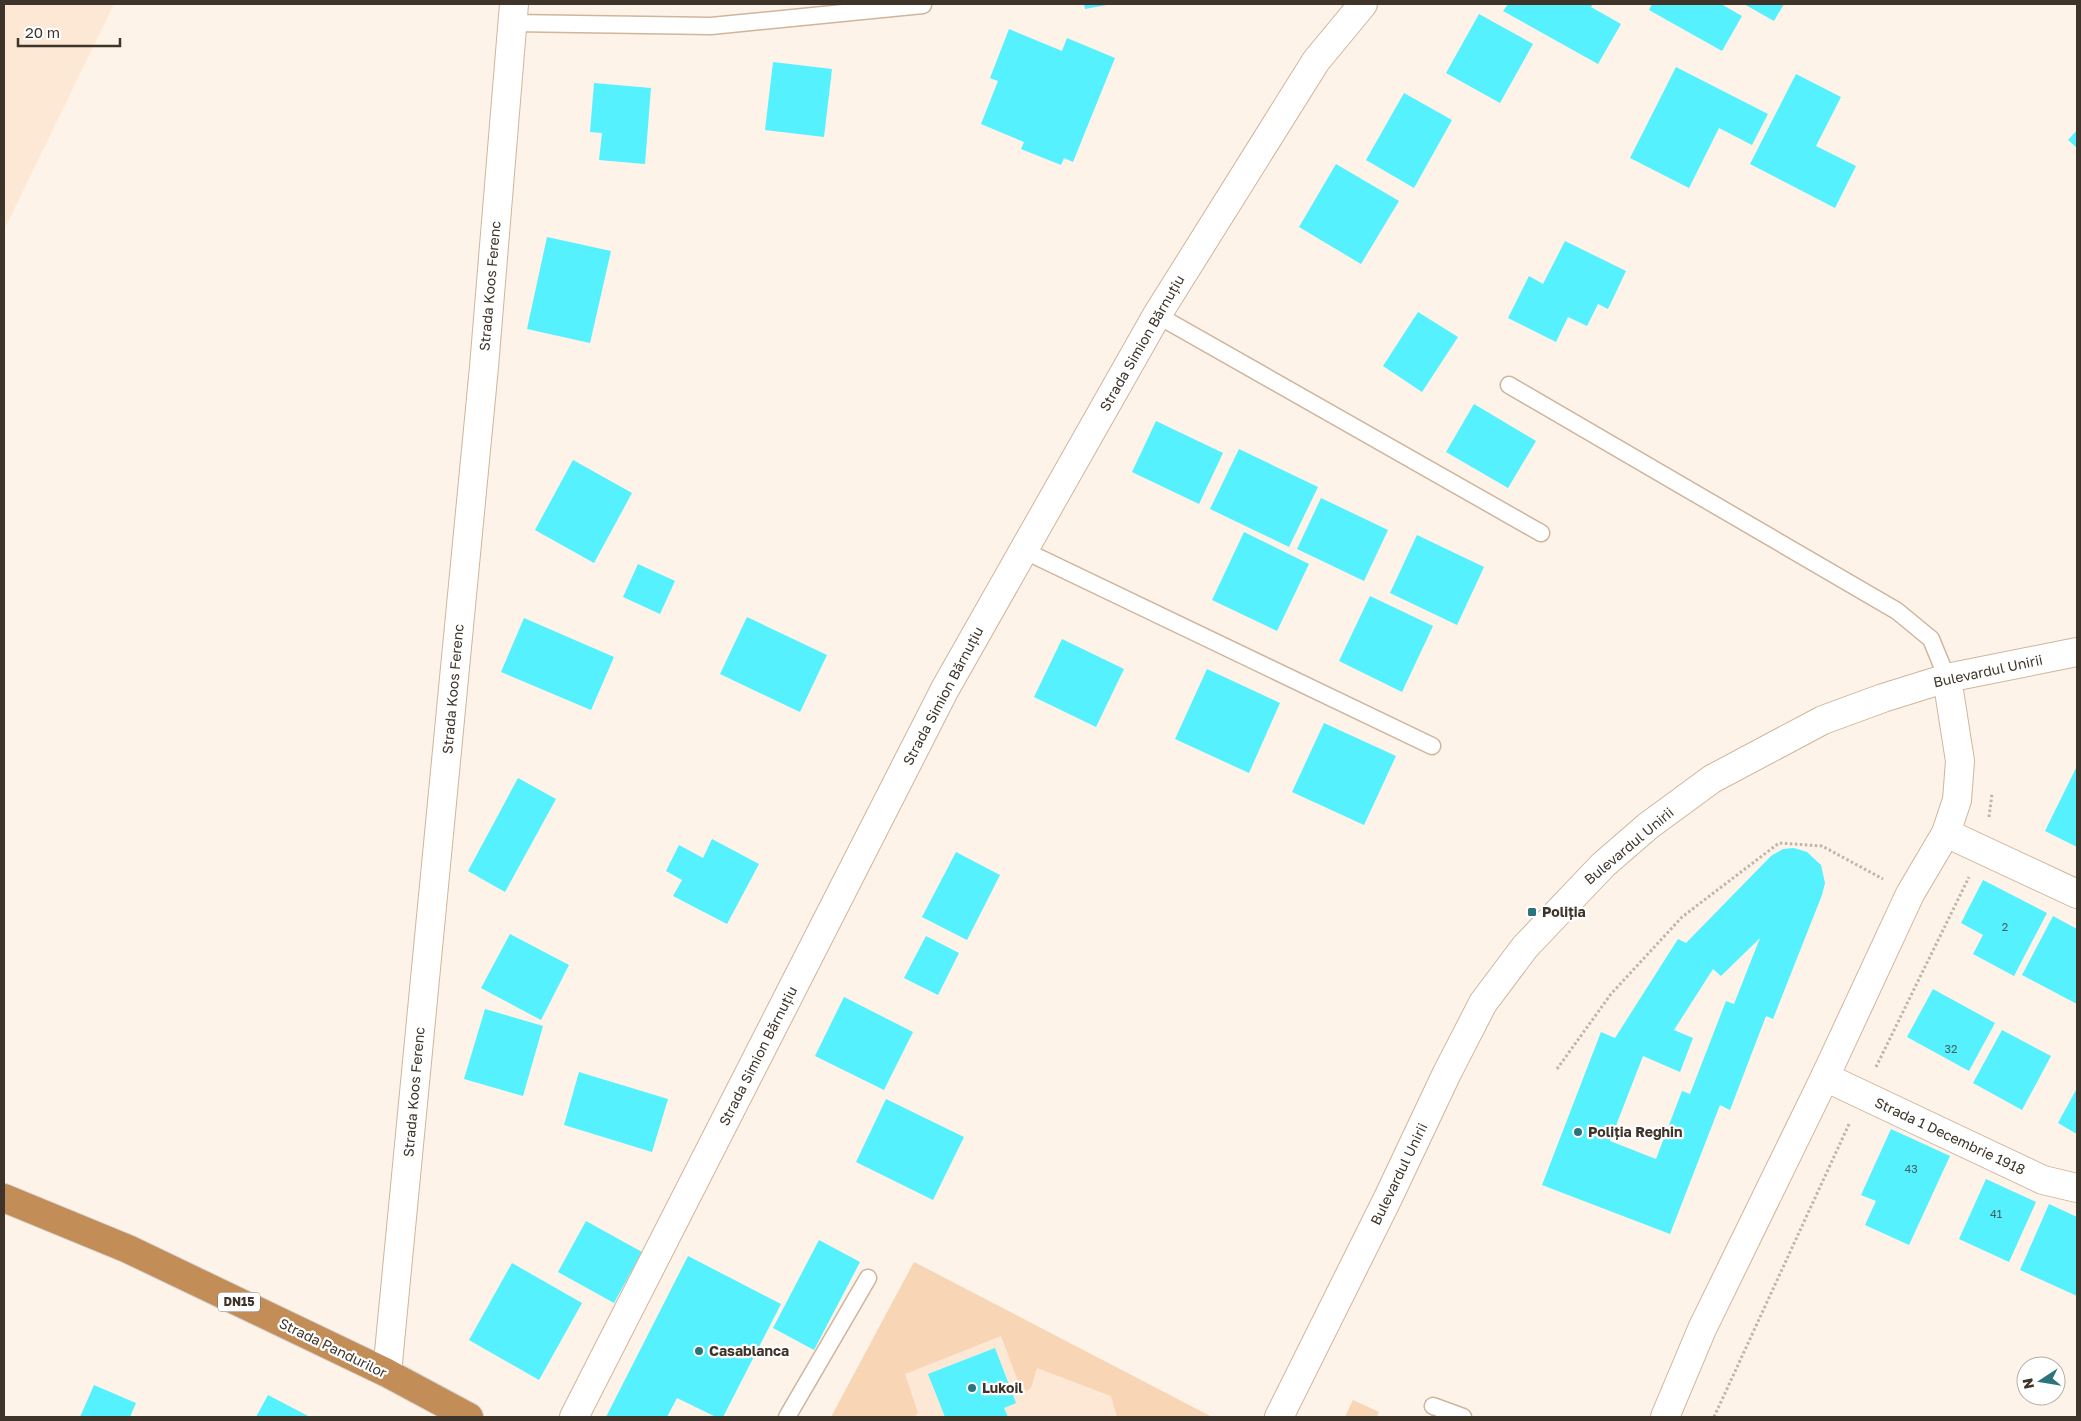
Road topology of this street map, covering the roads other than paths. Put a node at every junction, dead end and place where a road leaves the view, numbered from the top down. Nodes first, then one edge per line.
1 (1363, 4) edge
2 (923, 5) dead end
3 (513, 13) edge
4 (1157, 315) junction
5 (1509, 385) dead end
6 (1541, 533) dead end
7 (1023, 550) junction
8 (2077, 652) edge
9 (1947, 678) junction
10 (1432, 746) dead end
11 (1946, 832) junction
12 (2077, 894) edge
13 (1824, 1077) junction
14 (2077, 1188) edge
15 (4, 1198) edge
16 (868, 1278) dead end
17 (387, 1374) junction
18 (1434, 1406) dead end
19 (469, 1417) edge
20 (574, 1417) edge
21 (788, 1417) edge
22 (1279, 1417) edge
23 (1463, 1417) edge
24 (1665, 1417) edge

1 - 4 street, Strada Simion Bărnuțiu
2 - 3 lane
3 - 17 street, Strada Koos Ferenc
4 - 6 lane
4 - 7 street, Strada Simion Bărnuțiu
5 - 9 lane
7 - 10 lane
7 - 20 street, Strada Simion Bărnuțiu
8 - 9 street, Bulevardul Unirii
9 - 11 street
9 - 22 street, Bulevardul Unirii
11 - 12 street
11 - 13 street
13 - 14 street, Strada 1 Decembrie 1918
13 - 24 street
15 - 17 highway, Strada Pandurilor / DN15
16 - 21 lane
17 - 19 highway, Strada Pandurilor / DN15
18 - 23 lane

